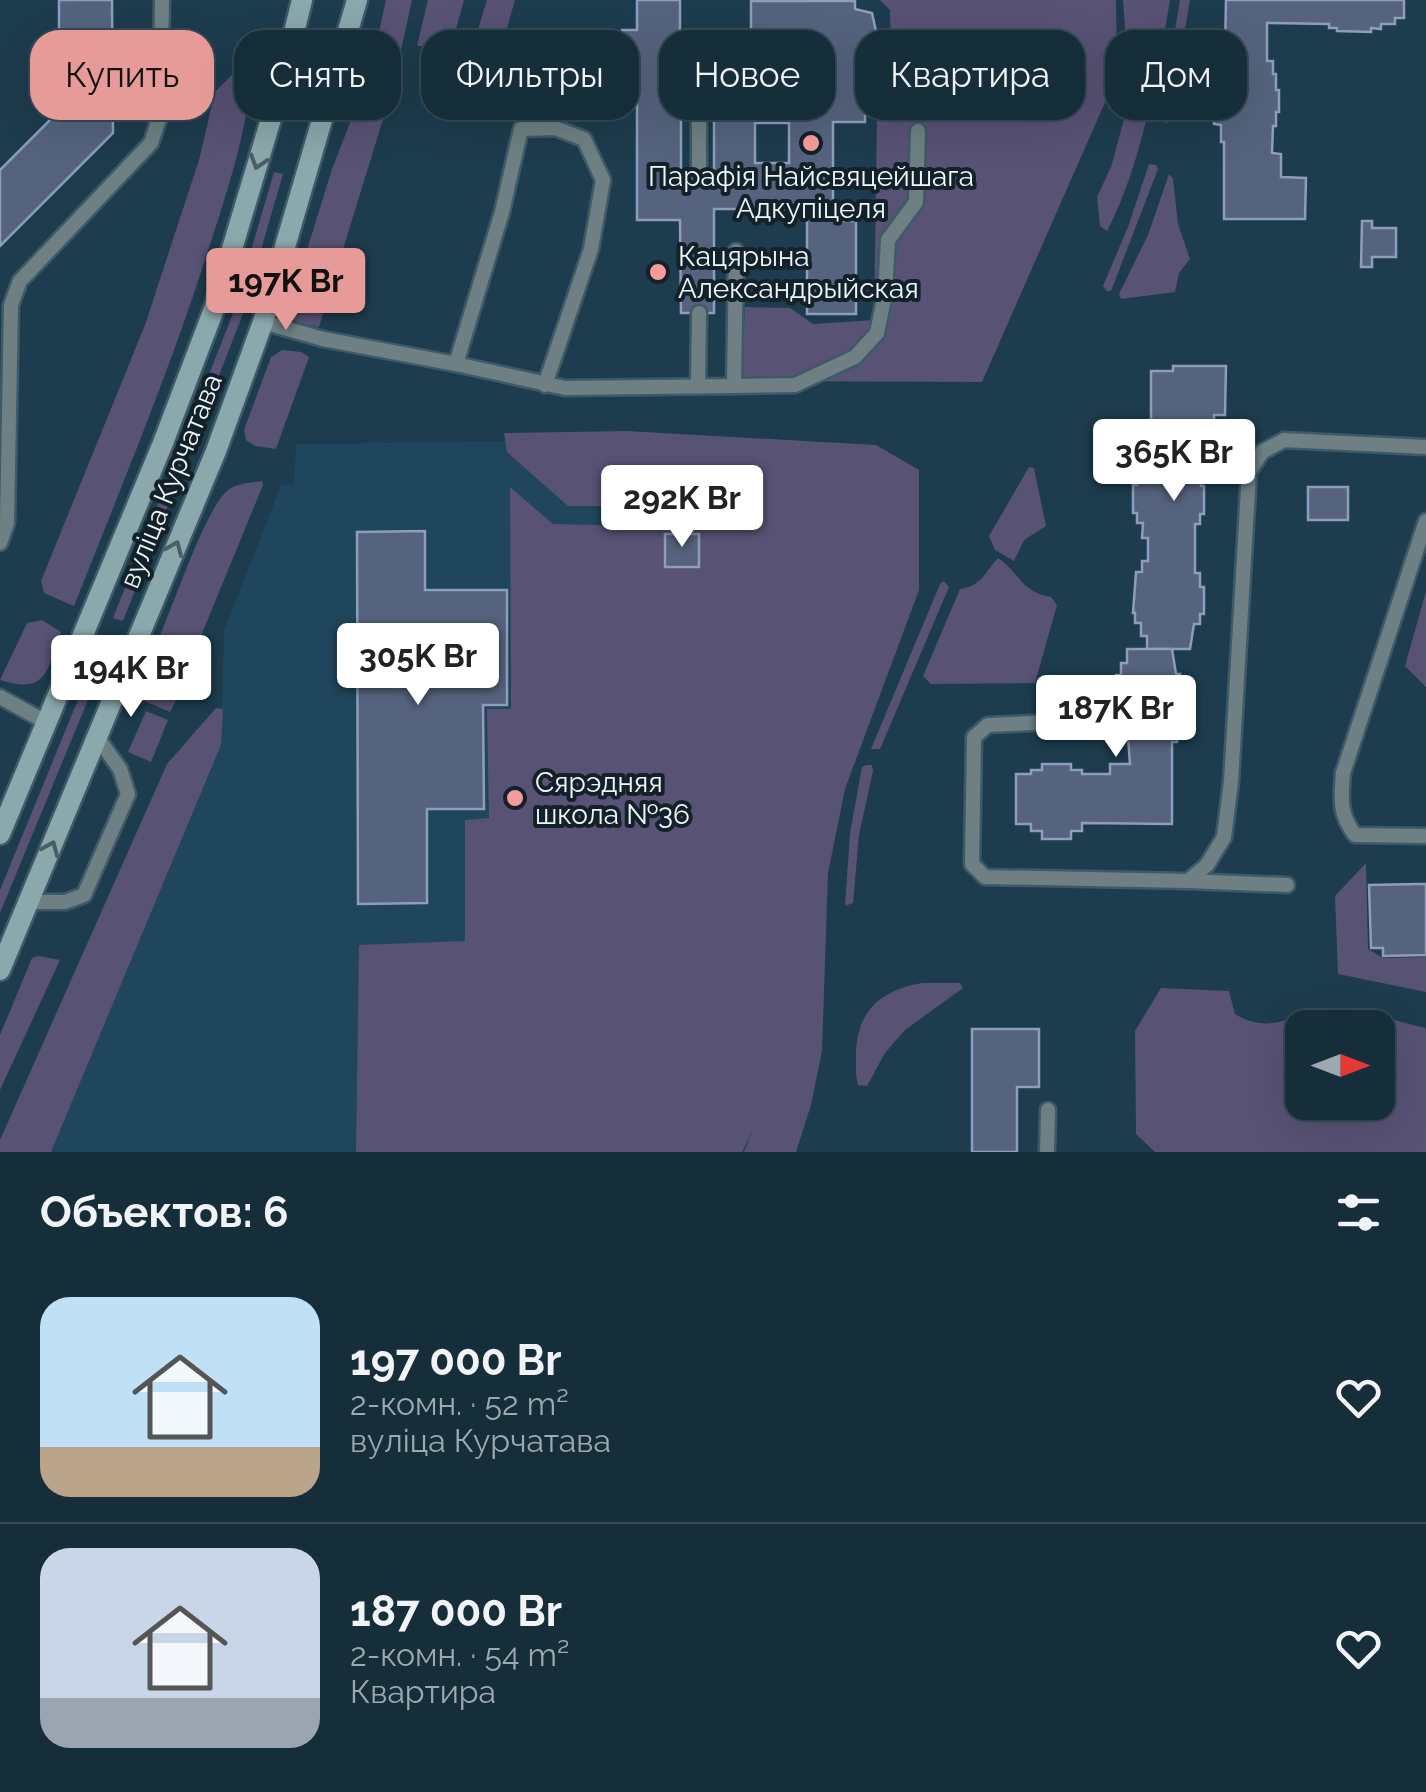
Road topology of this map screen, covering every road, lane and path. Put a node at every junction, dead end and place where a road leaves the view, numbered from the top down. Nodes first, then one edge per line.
1 (162, 0) edge
2 (302, 0) edge
3 (357, 0) edge
4 (699, 120) edge
5 (918, 132) dead end
6 (699, 169) dead end
7 (736, 251) dead end
8 (698, 313) dead end
9 (263, 322) junction
10 (456, 364) junction
11 (546, 384) junction
12 (698, 386) junction
13 (734, 386) junction
14 (1426, 446) edge
15 (1426, 521) edge
16 (0, 543) edge
17 (0, 697) edge
18 (46, 722) junction
19 (1055, 722) dead end
20 (97, 737) junction
21 (0, 834) edge
22 (1426, 836) edge
23 (1188, 881) junction
24 (1287, 885) dead end
25 (28, 902) junction
26 (0, 970) edge
27 (1048, 1110) dead end
28 (1047, 1152) edge

1 - 16 lane
2 -> 18 main road, вуліца Курчатава
3 - 9 main road, вуліца Курчатава
4 - 6 lane
5 - 13 lane
7 - 13 lane
8 - 12 lane
9 - 10 lane
20 -> 9 main road, вуліца Курчатава
10 - 11 lane
10 - 11 lane
11 - 12 lane
12 - 13 lane
14 - 23 lane
15 - 22 lane
17 - 18 lane
18 - 21 main road, вуліца Курчатава
19 - 23 lane
25 -> 20 main road, вуліца Курчатава
20 - 25 lane
23 - 24 lane
25 - 26 main road, вуліца Курчатава
27 - 28 lane

